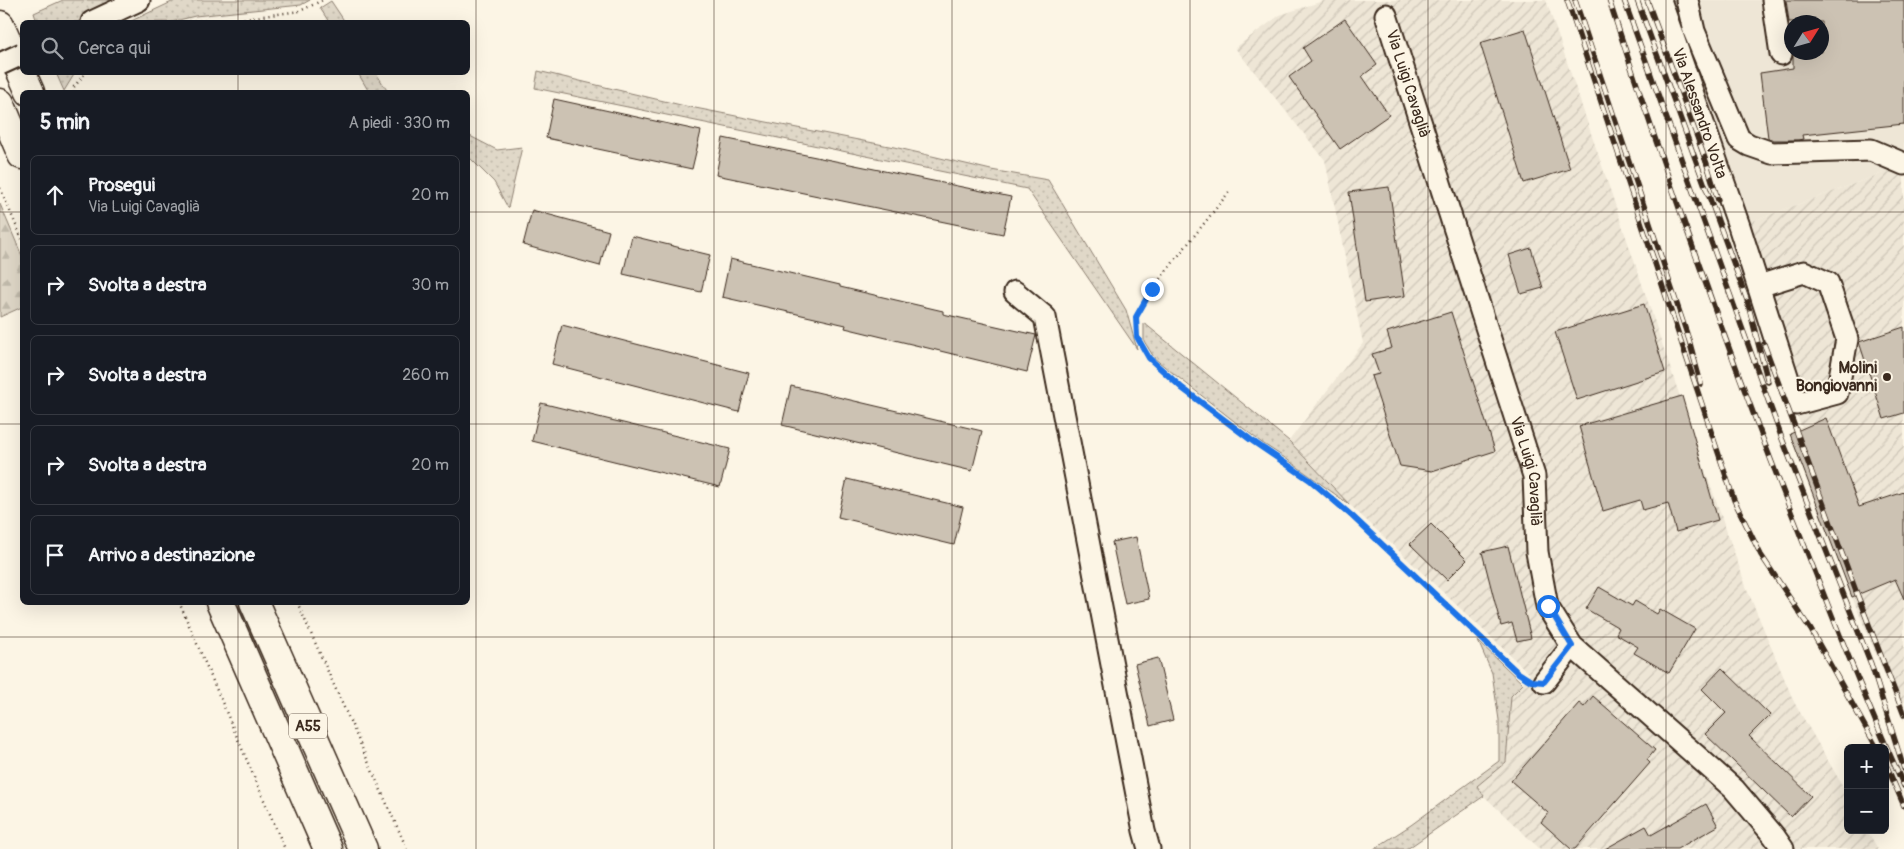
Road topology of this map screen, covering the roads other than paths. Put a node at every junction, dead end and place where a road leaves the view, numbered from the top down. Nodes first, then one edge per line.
1 (138, 0) edge
2 (1660, 0) edge
3 (1687, 0) edge
4 (1773, 0) edge
5 (1386, 15) dead end
6 (96, 20) edge
7 (0, 25) edge
8 (1781, 54) dead end
9 (20, 55) edge
10 (0, 64) edge
11 (20, 70) edge
12 (22, 75) edge
13 (29, 90) edge
14 (0, 104) edge
15 (20, 150) edge
16 (1904, 164) edge
17 (1759, 286) junction
18 (1015, 292) dead end
19 (221, 605) edge
20 (255, 605) edge
21 (1572, 646) junction
22 (1544, 682) road end
23 (328, 849) edge
24 (363, 849) edge
25 (1149, 849) edge
26 (1783, 849) edge

1 - 6 street
2 - 17 street, Via Alessandro Volta
3 - 16 street
4 - 8 street
5 - 21 street, Via Luigi Cavaglià
7 - 11 highway
9 - 10 street, bridge
12 - 13 highway
14 - 15 highway
17 - 17 street, Via Alessandro Volta
18 - 25 street
19 - 23 highway, A55
20 - 24 highway, A55
21 - 22 street
21 - 26 street, Via Luigi Cavaglià

